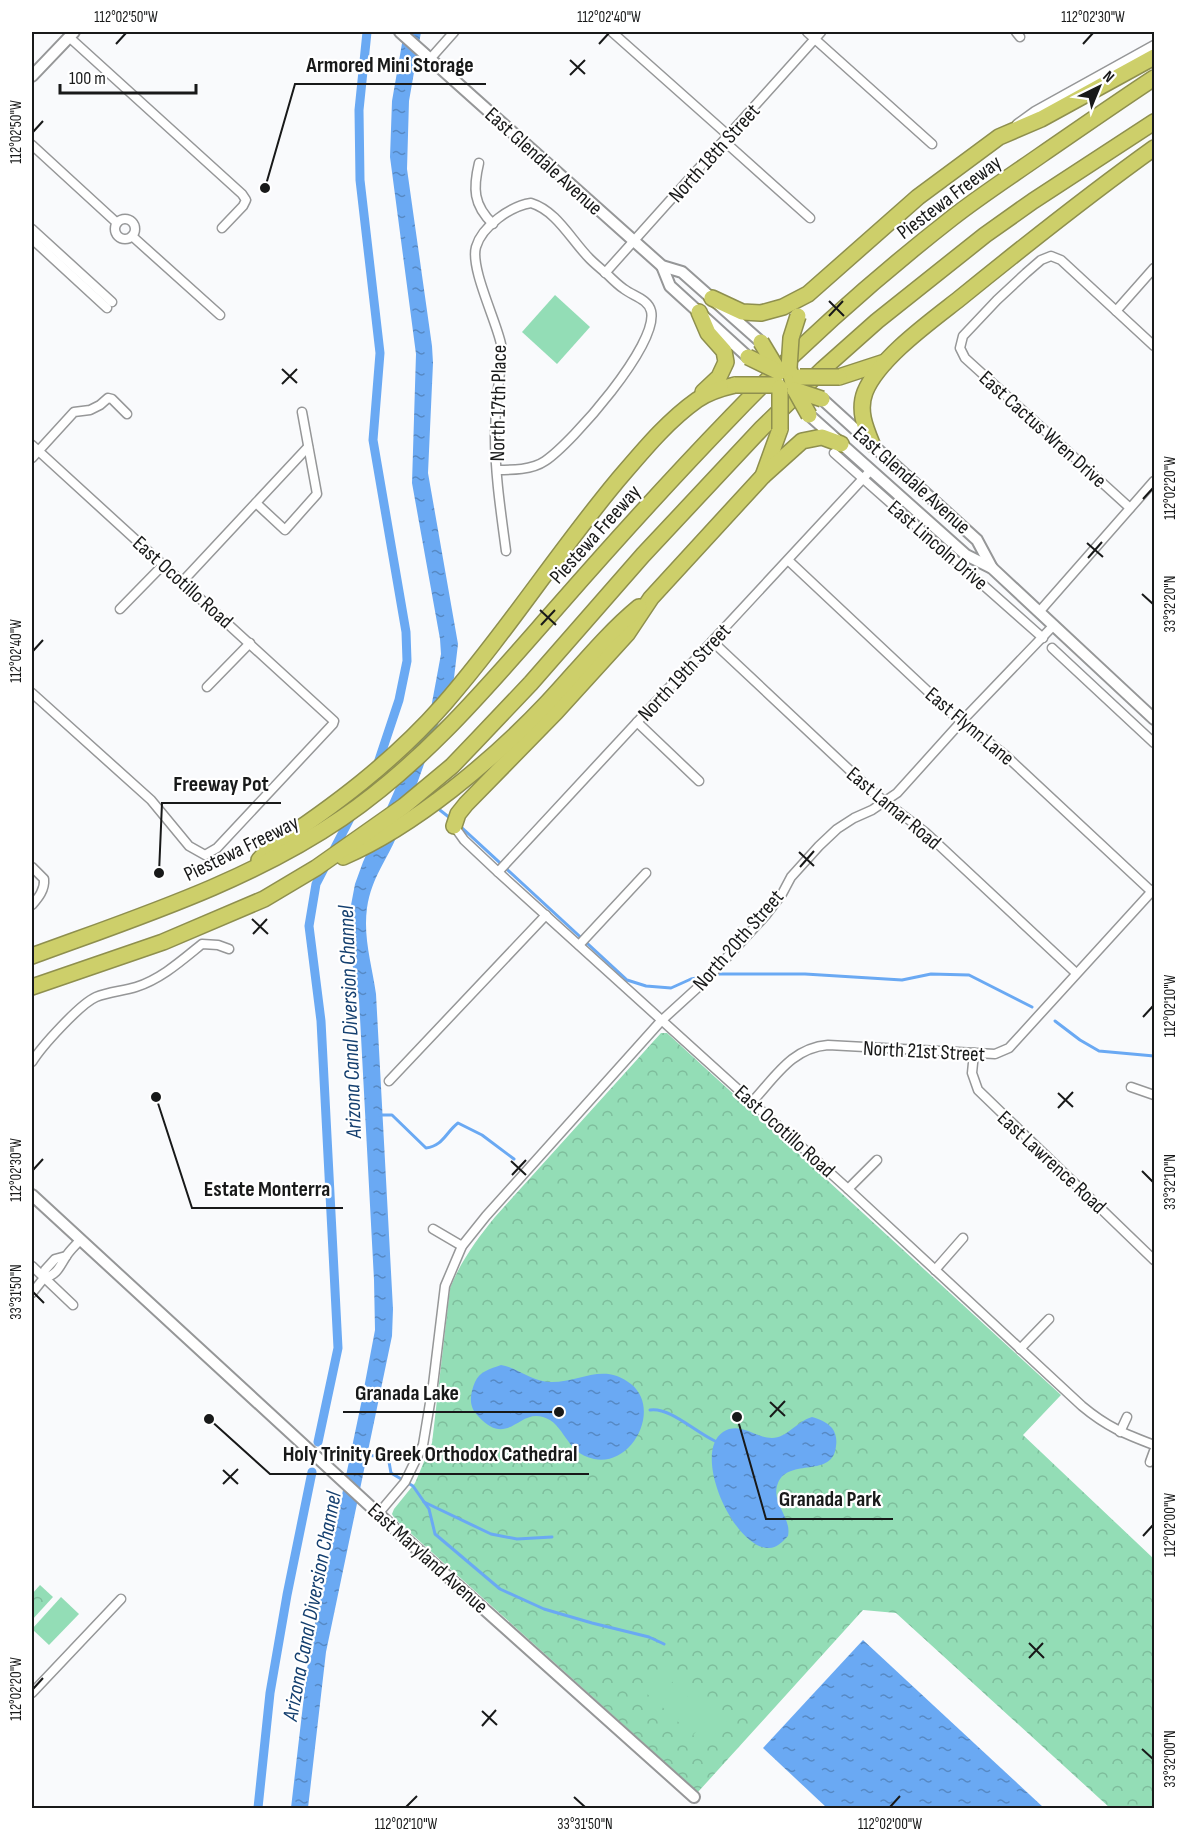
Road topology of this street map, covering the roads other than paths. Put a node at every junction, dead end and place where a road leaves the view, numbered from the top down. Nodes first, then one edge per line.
1 (400, 32) edge
2 (454, 32) edge
3 (612, 32) edge
4 (807, 32) edge
5 (71, 34) edge
6 (818, 35) edge
7 (1155, 45) edge
8 (1155, 57) edge
9 (430, 59) junction
10 (32, 76) edge
11 (1155, 78) edge
12 (1155, 122) edge
13 (999, 136) junction
14 (726, 139) junction
15 (932, 144) dead end
16 (32, 145) edge
17 (1155, 148) edge
18 (479, 163) dead end
19 (810, 218) dead end
20 (117, 223) junction
21 (493, 224) junction
22 (222, 228) dead end
23 (32, 229) edge
24 (132, 236) junction
25 (32, 239) edge
26 (634, 242) junction
27 (662, 266) junction
28 (1155, 268) edge
29 (605, 273) junction
30 (808, 294) junction
31 (712, 298) junction
32 (1116, 311) junction
33 (699, 312) junction
34 (220, 315) dead end
35 (760, 342) joint
36 (1155, 346) edge
37 (748, 357) joint
38 (885, 362) junction
39 (786, 380) junction
40 (822, 399) joint
41 (698, 400) junction
42 (302, 412) dead end
43 (127, 414) dead end
44 (809, 415) joint
45 (872, 444) junction
46 (308, 447) junction
47 (837, 448) junction
48 (34, 451) edge
49 (497, 470) junction
50 (867, 475) junction
51 (763, 476) junction
52 (1155, 481) edge
53 (256, 503) junction
54 (1130, 508) junction
55 (506, 550) dead end
56 (789, 561) junction
57 (164, 564) junction
58 (992, 568) junction
59 (182, 582) junction
60 (651, 598) junction
61 (120, 609) dead end
62 (1039, 612) junction
63 (1054, 625) junction
64 (1043, 638) junction
65 (713, 642) junction
66 (250, 643) junction
67 (1052, 648) dead end
68 (207, 687) dead end
69 (32, 693) edge
70 (1155, 719) edge
71 (637, 722) junction
72 (961, 722) junction
73 (1155, 743) edge
74 (699, 781) dead end
75 (886, 802) junction
76 (454, 826) joint
77 (32, 867) edge
78 (316, 868) junction
79 (246, 872) junction
80 (498, 872) junction
81 (646, 873) dead end
82 (1153, 890) edge
83 (32, 905) edge
84 (546, 915) junction
85 (579, 945) junction
86 (229, 949) dead end
87 (32, 956) edge
88 (1076, 973) junction
89 (32, 987) edge
90 (661, 1021) junction
91 (974, 1053) junction
92 (32, 1062) edge
93 (389, 1081) dead end
94 (1131, 1087) dead end
95 (1155, 1095) edge
96 (752, 1102) junction
97 (877, 1160) dead end
98 (848, 1189) junction
99 (32, 1195) edge
100 (433, 1229) dead end
101 (963, 1238) dead end
102 (80, 1240) junction
103 (462, 1246) junction
104 (1155, 1260) edge
105 (32, 1266) edge
106 (935, 1270) junction
107 (44, 1278) junction
108 (32, 1293) edge
109 (72, 1305) dead end
110 (1049, 1319) dead end
111 (1020, 1349) junction
112 (1126, 1417) dead end
113 (1120, 1432) junction
114 (1155, 1445) edge
115 (1155, 1451) edge
116 (1150, 1462) dead end
117 (378, 1514) junction
118 (121, 1599) dead end
119 (32, 1693) edge
120 (694, 1797) dead end

1 - 9 main road, East Glendale Avenue
2 - 9 street
3 - 14 street
4 - 6 street
5 - 10 main road
5 - 22 street
6 - 14 street, North 18th Street
6 - 15 street
7 - 13 street
8 - 13 highway
9 - 26 main road, East Glendale Avenue
11 - 79 highway, Piestewa Freeway
12 - 78 highway
13 - 30 highway
14 - 19 street
14 - 26 street, North 18th Street
16 - 20 street
17 - 38 highway
18 - 21 street
20 - 24 street
20 - 24 street
21 - 29 street
21 - 49 street, North 17th Place
23 - 25 street
24 - 34 street
26 - 27 main road, East Glendale Avenue
26 - 29 street, North 18th Street
27 - 31 main road, East Glendale Avenue
27 - 33 main road, East Glendale Avenue
28 - 32 street
29 - 49 street
30 - 31 highway
30 - 39 highway, bridge
31 - 35 main road, East Glendale Avenue
32 - 36 street
32 - 54 street, East Cactus Wren Drive
33 - 37 main road, East Glendale Avenue
33 - 41 highway
35 - 39 highway, bridge
37 - 39 highway, bridge
38 - 39 highway, bridge
38 - 45 highway
39 - 40 highway, bridge
39 - 41 highway, bridge
39 - 44 highway, bridge
39 - 51 highway, bridge
40 - 45 main road, East Glendale Avenue
41 - 79 highway
42 - 46 street
43 - 48 street
44 - 47 main road, East Glendale Avenue
45 - 58 main road, East Glendale Avenue
46 - 53 street
46 - 53 street
47 - 50 main road, East Glendale Avenue
47 - 51 highway
48 - 57 street, East Ocotillo Road
49 - 55 street, North 17th Place
50 - 56 street, North 19th Street
50 - 58 main road, East Glendale Avenue
50 - 64 street, East Lincoln Drive
51 - 60 highway
52 - 54 street
53 - 59 street
54 - 62 street
56 - 65 street, North 19th Street
56 - 72 street, East Flynn Lane
57 - 59 street, East Ocotillo Road
57 - 61 street
58 - 62 main road, East Glendale Avenue
59 - 66 street, East Ocotillo Road
60 - 76 highway
60 - 78 highway
62 - 63 main road, East Glendale Avenue
63 - 64 street, North 20th Street
63 - 70 main road, East Glendale Avenue
64 - 72 street, North 20th Street
65 - 71 street, North 19th Street
65 - 75 street, East Lamar Road
66 - 68 street
66 - 69 street, East Ocotillo Road
67 - 73 street
71 - 74 street
71 - 80 street, North 19th Street
72 - 75 street, North 20th Street
72 - 82 street, East Flynn Lane
75 - 88 street, East Lamar Road
75 - 90 street, North 20th Street
76 - 80 street, East Ocotillo Road
77 - 83 street
78 - 89 highway
79 - 87 highway, Piestewa Freeway
80 - 84 street, East Ocotillo Road
81 - 85 street
82 - 88 street, North 21st Street
84 - 85 street, East Ocotillo Road
84 - 93 street
85 - 90 street, East Ocotillo Road
86 - 92 street
88 - 91 street, North 21st Street
90 - 96 street, East Ocotillo Road
90 - 103 street, North 20th Street
91 - 96 street, North 21st Street
91 - 104 street, East Lawrence Road
94 - 95 street
96 - 98 street, East Ocotillo Road
97 - 98 street
98 - 106 street, East Ocotillo Road
99 - 102 main road, East Maryland Avenue
100 - 103 street
101 - 106 street
102 - 107 street
102 - 117 main road, East Maryland Avenue
103 - 117 street, North 20th Street
105 - 107 street
106 - 111 street, East Ocotillo Road
107 - 108 street
107 - 109 street
110 - 111 street
111 - 113 street, East Ocotillo Road
112 - 113 street
113 - 114 street, East Ocotillo Road
115 - 116 street
117 - 120 main road, East Maryland Avenue
118 - 119 street

